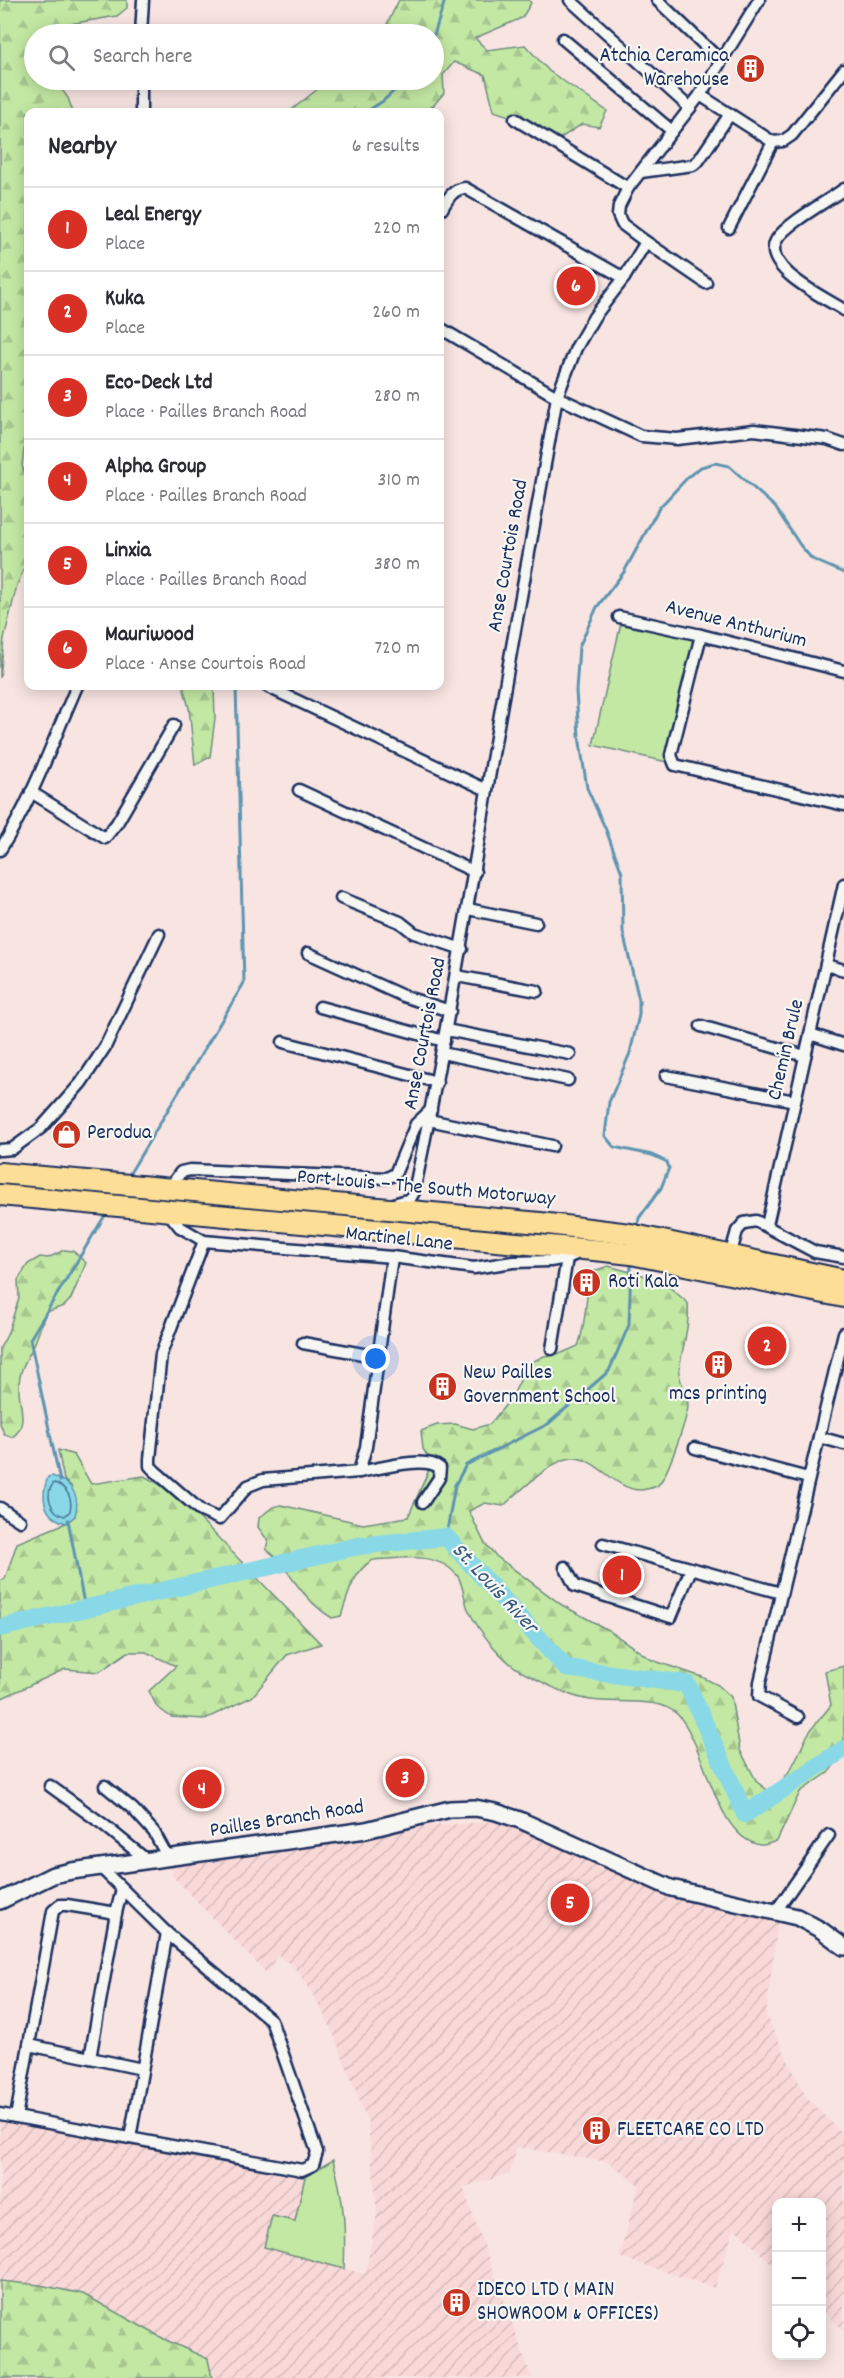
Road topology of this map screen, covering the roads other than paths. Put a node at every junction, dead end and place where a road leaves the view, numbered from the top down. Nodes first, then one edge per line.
1 (143, 0) edge
2 (570, 0) edge
3 (657, 0) edge
4 (759, 0) edge
5 (142, 24) edge
6 (563, 39) dead end
7 (720, 61) junction
8 (844, 70) edge
9 (141, 90) edge
10 (700, 95) junction
11 (141, 108) edge
12 (690, 108) junction
13 (730, 114) junction
14 (515, 119) dead end
15 (672, 131) junction
16 (773, 142) junction
17 (641, 172) junction
18 (628, 188) junction
19 (844, 189) edge
20 (444, 206) edge
21 (729, 228) dead end
22 (645, 242) junction
23 (624, 278) junction
24 (706, 283) dead end
25 (844, 309) edge
26 (444, 330) edge
27 (557, 397) junction
28 (844, 445) edge
29 (619, 617) dead end
30 (701, 635) junction
31 (844, 671) edge
32 (75, 690) edge
33 (274, 690) edge
34 (174, 725) dead end
35 (299, 790) dead end
36 (487, 790) junction
37 (31, 792) junction
38 (844, 805) edge
39 (0, 849) edge
40 (475, 872) junction
41 (844, 884) edge
42 (341, 898) dead end
43 (468, 909) junction
44 (536, 923) dead end
45 (159, 934) dead end
46 (462, 949) junction
47 (308, 953) dead end
48 (826, 965) junction
49 (844, 970) edge
50 (457, 976) junction
51 (537, 991) dead end
52 (320, 1007) dead end
53 (450, 1011) junction
54 (701, 1026) dead end
55 (447, 1030) junction
56 (810, 1034) junction
57 (444, 1041) junction
58 (283, 1042) dead end
59 (844, 1045) edge
60 (442, 1053) junction
61 (570, 1054) dead end
62 (805, 1056) junction
63 (666, 1076) dead end
64 (568, 1080) dead end
65 (437, 1082) junction
66 (795, 1101) junction
67 (430, 1115) junction
68 (552, 1146) dead end
69 (0, 1150) edge
70 (0, 1173) edge
71 (160, 1188) junction
72 (414, 1192) junction
73 (0, 1195) edge
74 (356, 1206) junction
75 (167, 1211) junction
76 (440, 1214) junction
77 (767, 1225) junction
78 (204, 1241) junction
79 (595, 1250) junction
80 (730, 1256) junction
81 (392, 1257) junction
82 (844, 1257) edge
83 (567, 1258) junction
84 (844, 1280) edge
85 (844, 1298) edge
86 (844, 1334) edge
87 (303, 1343) dead end
88 (552, 1349) dead end
89 (378, 1357) junction
90 (819, 1437) junction
91 (844, 1444) edge
92 (695, 1448) dead end
93 (359, 1472) junction
94 (808, 1478) junction
95 (423, 1502) dead end
96 (0, 1508) edge
97 (20, 1521) dead end
98 (603, 1544) dead end
99 (565, 1567) dead end
100 (691, 1569) junction
101 (781, 1593) junction
102 (798, 1716) dead end
103 (50, 1786) dead end
104 (105, 1786) dead end
105 (830, 1835) dead end
106 (168, 1858) junction
107 (148, 1861) junction
108 (100, 1867) junction
109 (122, 1889) junction
110 (0, 1900) edge
111 (776, 1911) junction
112 (116, 1913) junction
113 (167, 1933) junction
114 (844, 1947) edge
115 (29, 2045) junction
116 (90, 2058) junction
117 (142, 2069) junction
118 (0, 2114) edge
119 (16, 2116) junction
120 (130, 2138) junction

1 - 5 street
2 - 12 street
3 - 7 street
4 - 7 street
6 - 15 street
7 - 10 street
8 - 16 street
9 - 11 street
10 - 12 street
10 - 13 street
12 - 15 street
13 - 16 street
13 - 17 street
14 - 18 street
15 - 17 street
16 - 21 street
17 - 18 street
18 - 22 street
19 - 25 street
20 - 23 street
22 - 23 street, Anse Courtois Road
22 - 24 street
23 - 27 street, Anse Courtois Road
26 - 27 street
27 - 28 street
27 - 36 street, Anse Courtois Road
29 - 30 street, Avenue Anthurium
30 - 31 street, Avenue Anthurium
30 - 38 street
32 - 37 street
33 - 36 street
34 - 37 street
35 - 40 street
36 - 40 street, Anse Courtois Road
37 - 39 street
40 - 43 street, Anse Courtois Road
41 - 48 street, Chemin Brule
42 - 46 street
43 - 44 street
43 - 46 street, Anse Courtois Road
45 - 69 street
46 - 50 street, Anse Courtois Road
47 - 53 street
48 - 49 street
48 - 56 street, Chemin Brule
50 - 51 street
50 - 53 street, Anse Courtois Road
52 - 57 street
53 - 55 street, Anse Courtois Road
54 - 62 street
55 - 57 street, Anse Courtois Road
55 - 61 street
56 - 59 street
56 - 62 street, Chemin Brule
57 - 60 street, Anse Courtois Road
58 - 65 street
60 - 64 street
60 - 65 street, Anse Courtois Road
62 - 66 street, Chemin Brule
63 - 66 street
65 - 67 street, Anse Courtois Road
66 - 77 street, Chemin Brule
67 - 68 street
67 - 71 street
67 - 72 street, Anse Courtois Road
70 - 71 highway, Port Louis – The South Motorway
71 - 74 highway, Port Louis – The South Motorway
72 - 74 street
72 - 76 street
73 - 75 highway
74 - 76 highway, Port Louis – The South Motorway
75 - 78 street
75 - 79 highway
76 - 80 highway, Port Louis – The South Motorway
77 - 80 street
77 - 82 street
78 - 81 street, Martinel Lane
78 - 93 street
79 - 83 street, Martinel Lane
79 - 85 highway
80 - 84 highway, Port Louis – The South Motorway
81 - 83 street, Martinel Lane
81 - 89 street
83 - 88 street
86 - 90 street
87 - 89 street
89 - 93 street
90 - 91 street
90 - 94 street
92 - 94 street
93 - 95 street
94 - 101 street
96 - 97 street
98 - 100 street
99 - 100 street
100 - 101 street
101 - 102 street
103 - 107 street
104 - 106 street
105 - 111 street
106 - 107 main road, Pailles Branch Road
106 - 111 main road, Pailles Branch Road
107 - 108 main road, Pailles Branch Road
108 - 109 street
108 - 110 main road, Pailles Branch Road
109 - 112 street
109 - 113 street
111 - 114 main road, Pailles Branch Road
112 - 115 street
112 - 116 street
113 - 117 street
113 - 120 street
115 - 116 street
115 - 119 street
116 - 117 street
117 - 120 street
118 - 119 street
119 - 120 street

